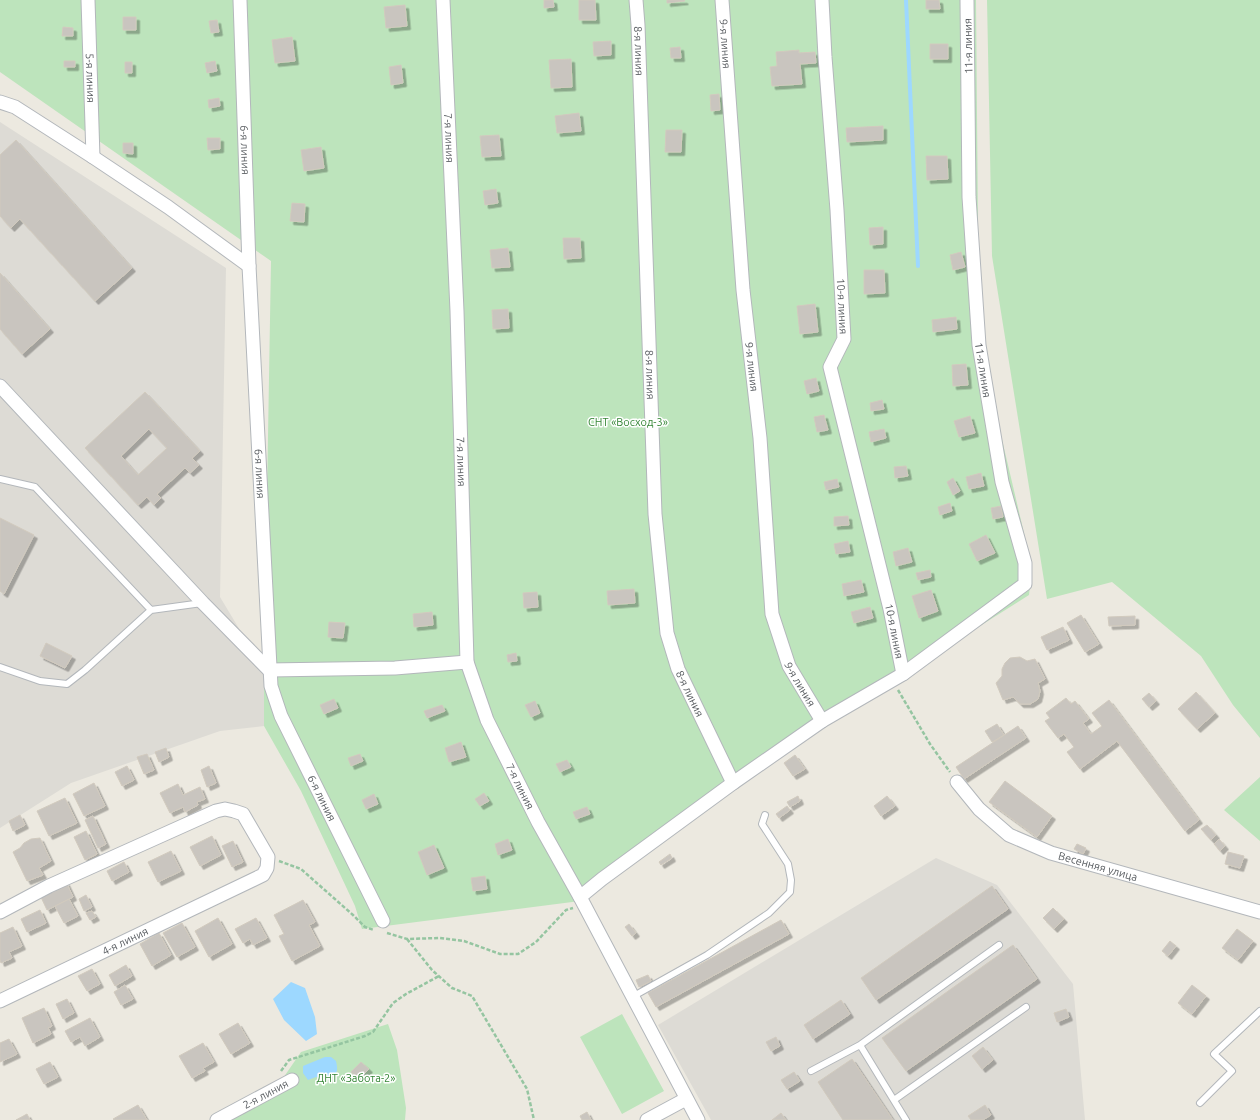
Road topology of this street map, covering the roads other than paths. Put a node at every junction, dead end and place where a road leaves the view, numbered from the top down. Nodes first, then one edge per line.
1 (88, 0) edge
2 (240, 0) edge
3 (442, 0) edge
4 (636, 0) edge
5 (722, 0) edge
6 (822, 0) edge
7 (967, 0) edge
8 (0, 102) edge
9 (93, 157) junction
10 (249, 266) junction
11 (0, 386) edge
12 (0, 479) edge
13 (204, 602) junction
14 (152, 610) junction
15 (467, 662) junction
16 (0, 667) edge
17 (270, 670) junction
18 (903, 674) junction
19 (822, 722) junction
20 (957, 782) road end
21 (733, 783) junction
22 (765, 815) dead end
23 (582, 901) junction
24 (0, 912) edge
25 (1260, 912) edge
26 (383, 928) road end
27 (999, 946) dead end
28 (632, 997) junction
29 (0, 1001) edge
30 (1026, 1006) dead end
31 (1260, 1011) edge
32 (860, 1046) junction
33 (811, 1071) dead end
34 (292, 1080) dead end
35 (686, 1099) junction
36 (894, 1100) junction
37 (1200, 1102) dead end
38 (217, 1120) edge
39 (647, 1120) edge
40 (698, 1120) edge
41 (906, 1120) edge

1 - 9 street, 5-я линия
2 - 10 street, 6-я линия
3 - 15 street, 7-я линия
4 - 21 street, 8-я линия
5 - 19 street, 9-я линия
6 - 18 street, 10-я линия
7 - 18 street, 11-я линия
8 - 9 street
9 - 10 street
10 - 17 street, 6-я линия
11 - 13 street
12 - 14 lane
13 - 14 lane
13 - 17 street
14 - 16 lane
15 - 17 street
15 - 23 street, 7-я линия
17 - 26 street, 6-я линия
18 - 19 street
19 - 21 street
20 - 25 street, Весенняя улица
21 - 23 street
22 - 28 lane
23 - 28 street, 7-я линия
24 - 29 street, 4-я линия
27 - 32 lane
28 - 35 street, 7-я линия
30 - 36 lane
31 - 37 lane
32 - 33 lane
32 - 36 lane
34 - 38 street, 2-я линия
35 - 39 street
35 - 40 street, 7-я линия
36 - 41 lane

